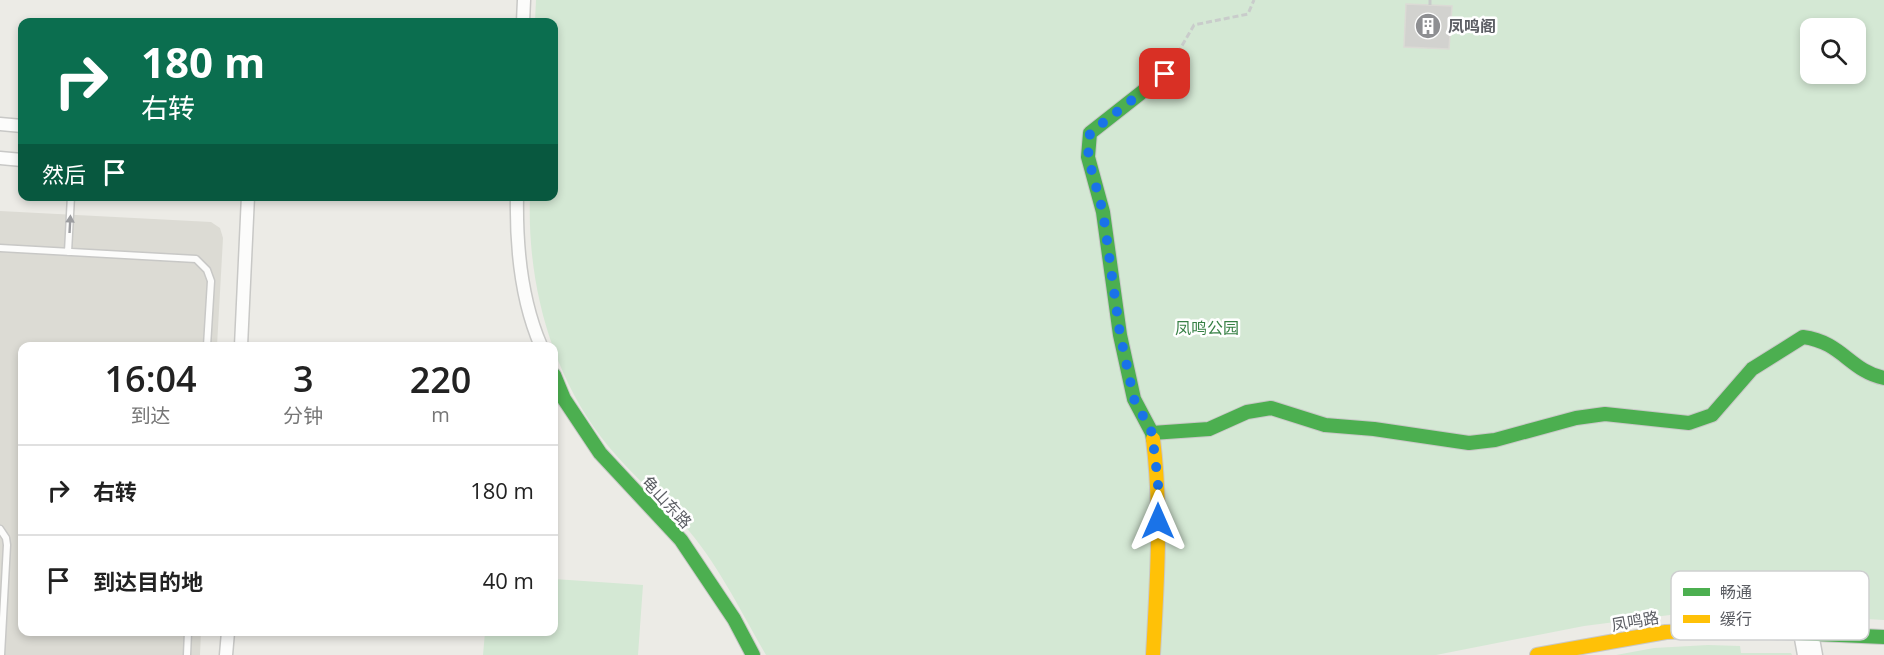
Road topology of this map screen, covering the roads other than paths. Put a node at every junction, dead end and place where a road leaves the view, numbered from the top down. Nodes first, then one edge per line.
1 (524, 0) edge
2 (523, 18) edge
3 (1165, 74) road end
4 (0, 124) edge
5 (18, 126) edge
6 (0, 159) edge
7 (18, 160) edge
8 (71, 201) edge
9 (248, 201) edge
10 (517, 201) edge
11 (0, 248) edge
12 (68, 252) junction
13 (207, 342) edge
14 (241, 342) edge
15 (539, 342) edge
16 (1884, 378) edge
17 (558, 385) edge
18 (1152, 433) junction
19 (0, 529) edge
20 (1671, 632) edge
21 (188, 636) edge
22 (228, 636) edge
23 (1869, 637) edge
24 (1884, 638) edge
25 (1805, 640) edge
26 (1809, 640) edge
27 (1, 655) edge
28 (187, 655) edge
29 (226, 655) edge
30 (753, 655) edge
31 (1153, 655) edge
32 (1537, 655) edge
33 (1804, 655) edge
34 (1816, 655) edge

1 - 2 street
3 - 18 street
4 - 5 street
6 - 7 street
12 -> 8 lane
9 - 14 street
10 - 15 street
11 - 12 lane
12 - 13 lane
16 - 18 street
17 - 30 street, 龟山东路
18 - 31 street
19 - 27 lane
20 - 32 street, 凤鸣路
21 - 28 lane
22 - 29 street
23 - 24 street, 凤鸣路
25 - 33 street
26 - 34 street

